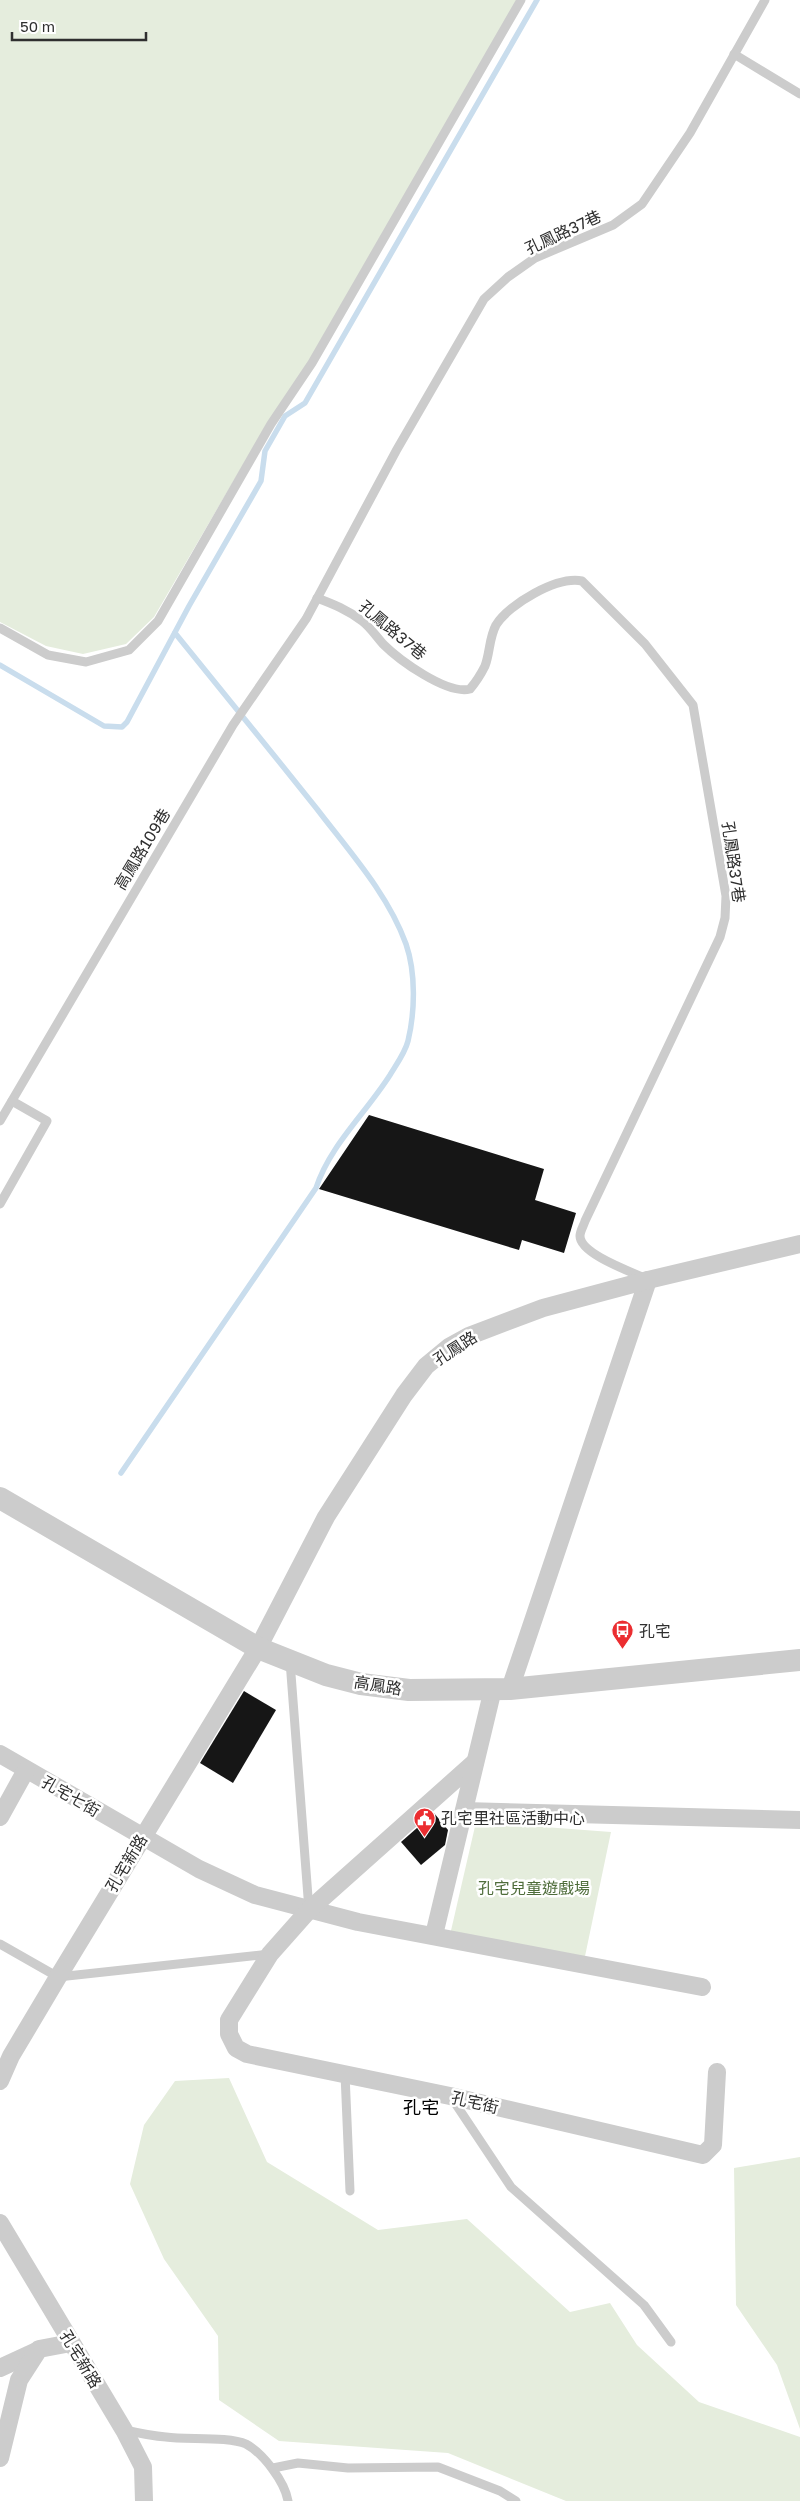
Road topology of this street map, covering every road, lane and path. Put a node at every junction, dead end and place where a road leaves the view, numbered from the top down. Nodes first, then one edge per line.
1 (521, 0) edge
2 (765, 0) edge
3 (734, 54) junction
4 (800, 94) edge
5 (317, 598) junction
6 (0, 628) edge
7 (12, 1101) junction
8 (0, 1121) edge
9 (0, 1204) edge
10 (800, 1244) edge
11 (648, 1280) junction
12 (0, 1498) edge
13 (258, 1648) junction
14 (800, 1660) edge
15 (290, 1661) junction
16 (501, 1689) junction
17 (0, 1754) edge
18 (475, 1762) junction
19 (26, 1770) junction
20 (464, 1811) junction
21 (0, 1817) edge
22 (800, 1820) edge
23 (142, 1836) junction
24 (309, 1910) junction
25 (434, 1935) junction
26 (0, 1944) edge
27 (270, 1954) junction
28 (58, 1977) junction
29 (702, 1987) dead end
30 (717, 2072) dead end
31 (345, 2074) junction
32 (0, 2081) edge
33 (450, 2096) junction
34 (350, 2191) dead end
35 (0, 2223) edge
36 (672, 2342) dead end
37 (71, 2343) junction
38 (39, 2350) junction
39 (0, 2368) edge
40 (124, 2430) junction
41 (0, 2458) edge
42 (273, 2468) junction
43 (144, 2501) edge
44 (288, 2501) edge
45 (516, 2501) edge

1 - 6 lane
2 - 3 lane, 孔鳳路37巷
3 - 4 lane
3 - 5 lane, 孔鳳路37巷
5 - 7 lane, 高鳳路109巷
5 - 11 lane, 孔鳳路37巷
7 - 8 lane, 高鳳路109巷
7 - 9 lane
10 - 11 street, 孔鳳路
11 - 13 street, 孔鳳路
11 - 16 street
12 - 13 street, 高鳳路
13 - 15 street, 高鳳路
13 - 23 street, 孔宅新路
14 - 16 street, 高鳳路
15 - 16 street, 高鳳路
15 - 24 lane
16 - 18 street
17 - 19 street, 孔宅七街
18 - 20 street
18 - 24 street, 孔宅街
19 - 21 street
19 - 23 street, 孔宅七街
20 - 22 street
20 - 25 street
23 - 24 street
23 - 28 street, 孔宅新路
24 - 25 street
24 - 27 street, 孔宅街
25 - 29 street
26 - 28 lane
27 - 28 lane
27 - 31 street, 孔宅街
28 - 32 street, 孔宅新路
30 - 33 street, 孔宅街
31 - 33 street, 孔宅街
31 - 34 lane
33 - 36 lane
35 - 37 street, 孔宅新路
37 - 38 street
37 - 40 street, 孔宅新路
38 - 39 street
38 - 41 street
40 - 42 lane
40 - 43 street, 孔宅新路
42 - 44 lane
42 - 45 lane

